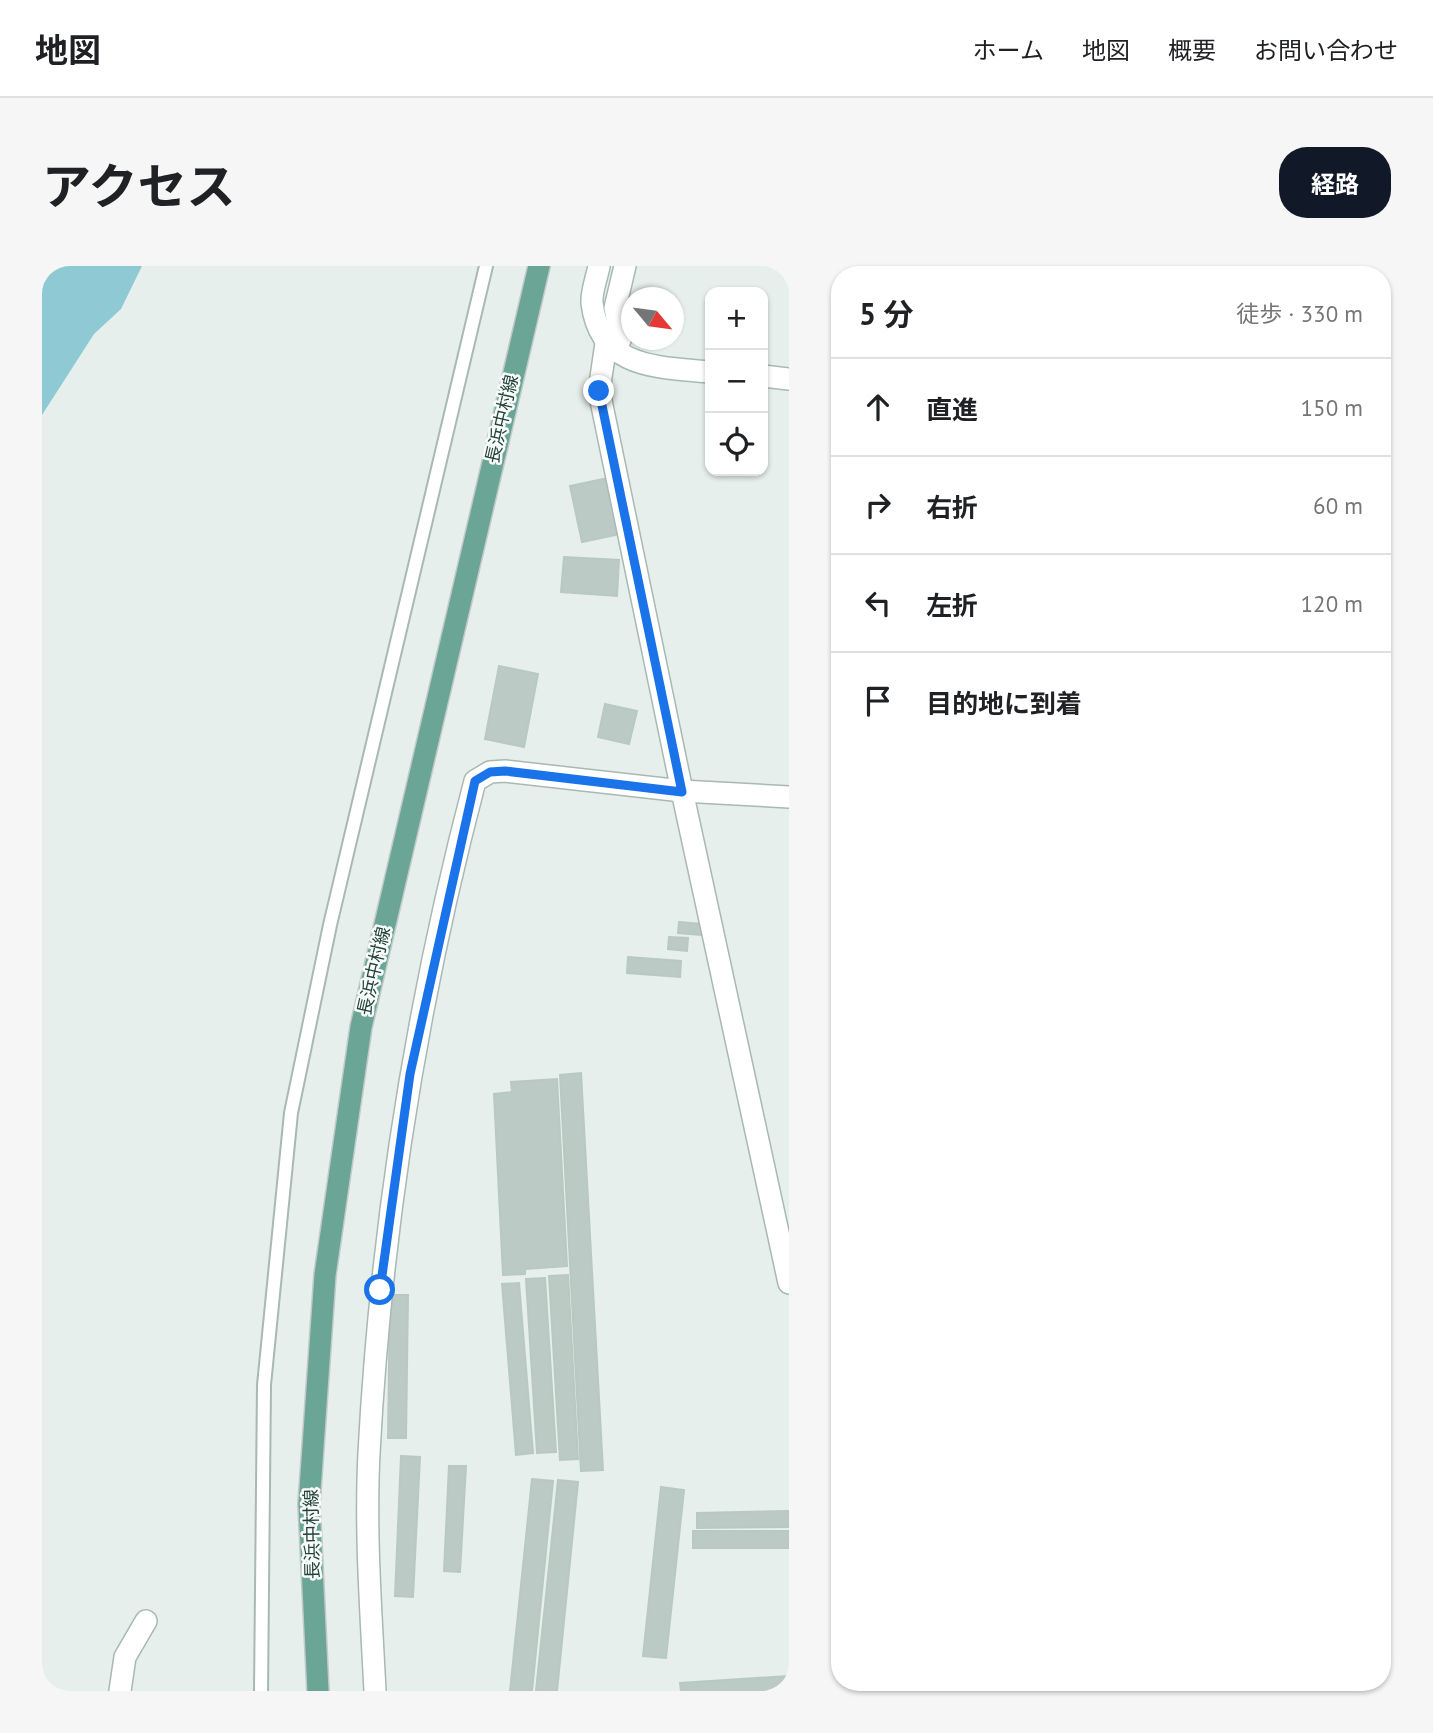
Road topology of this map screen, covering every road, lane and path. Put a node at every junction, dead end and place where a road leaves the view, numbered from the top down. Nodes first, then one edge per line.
1 (486, 266) edge
2 (539, 266) edge
3 (599, 266) edge
4 (625, 266) edge
5 (611, 346) junction
6 (705, 372) edge
7 (768, 377) edge
8 (789, 379) edge
9 (682, 792) junction
10 (789, 797) edge
11 (789, 1283) edge
12 (146, 1621) dead end
13 (120, 1691) edge
14 (261, 1691) edge
15 (318, 1691) edge
16 (375, 1691) edge

1 - 14 lane
2 - 15 main road, 長浜中村線
3 - 5 street
4 - 5 street
5 - 6 street
5 - 9 street
7 - 8 street
9 - 10 street
9 - 11 street
9 - 16 street
12 - 13 street

